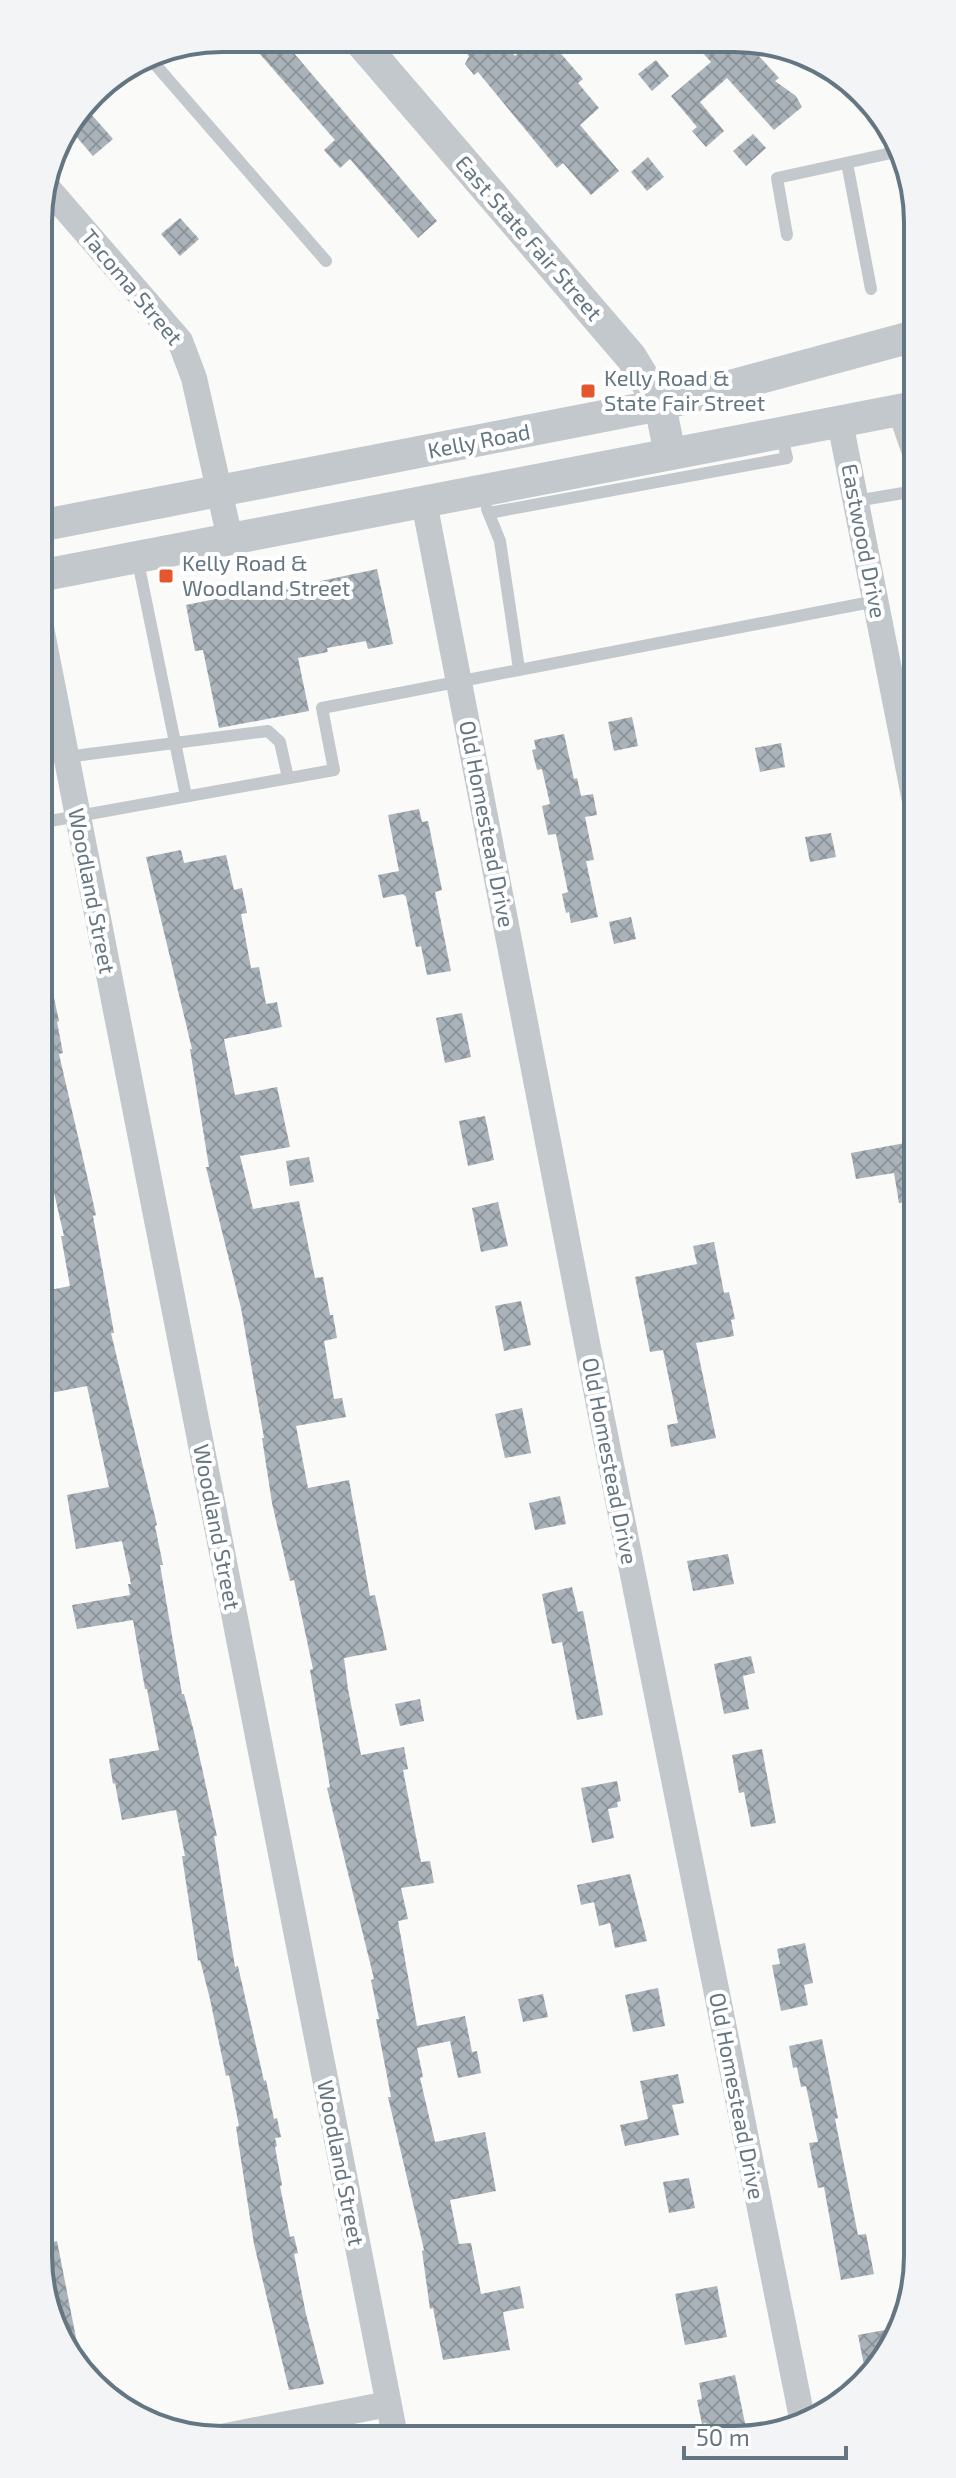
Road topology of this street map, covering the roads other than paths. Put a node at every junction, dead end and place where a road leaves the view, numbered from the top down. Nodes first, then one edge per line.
1 (372, 52) edge
2 (156, 65) edge
3 (889, 154) edge
4 (847, 163) junction
5 (54, 196) edge
6 (787, 235) dead end
7 (326, 261) dead end
8 (871, 289) dead end
9 (904, 339) edge
10 (660, 405) junction
11 (904, 409) edge
12 (840, 422) junction
13 (781, 433) junction
14 (670, 454) junction
15 (221, 491) junction
16 (904, 493) edge
17 (856, 501) junction
18 (424, 502) junction
19 (484, 502) junction
20 (52, 524) edge
21 (230, 539) junction
22 (137, 557) junction
23 (52, 573) edge
24 (876, 601) junction
25 (519, 669) junction
26 (459, 680) junction
27 (52, 684) edge
28 (175, 743) junction
29 (904, 745) edge
30 (66, 757) junction
31 (288, 778) junction
32 (186, 796) junction
33 (78, 816) junction
34 (52, 821) edge
35 (388, 2404) junction
36 (801, 2412) edge
37 (277, 2426) edge
38 (393, 2426) edge

1 - 10 street, East State Fair Street
2 - 7 lane
3 - 4 lane
4 - 6 lane
4 - 8 lane
5 - 15 street, Tacoma Street
9 - 10 street, Kelly Road
10 - 14 street, East State Fair Street
10 - 15 street, Kelly Road
11 - 12 street
12 - 13 street
12 - 17 street, Eastwood Drive
13 - 14 street
13 - 19 lane
14 - 19 street
15 - 20 street, Kelly Road
15 - 21 street, Tacoma Street
16 - 17 lane
17 - 24 street, Eastwood Drive
18 - 19 street
18 - 21 street
18 - 26 street, Old Homestead Drive
19 - 25 lane
21 - 22 street
22 - 23 street
22 - 28 lane
24 - 25 lane
24 - 29 street, Eastwood Drive
25 - 26 lane
26 - 31 lane
26 - 36 street, Old Homestead Drive
27 - 30 street, Woodland Street
28 - 30 lane
28 - 31 lane
28 - 32 lane
30 - 33 street, Woodland Street
31 - 32 lane
32 - 33 lane
33 - 34 lane
33 - 35 street, Woodland Street
35 - 37 street
35 - 38 street, Woodland Street

